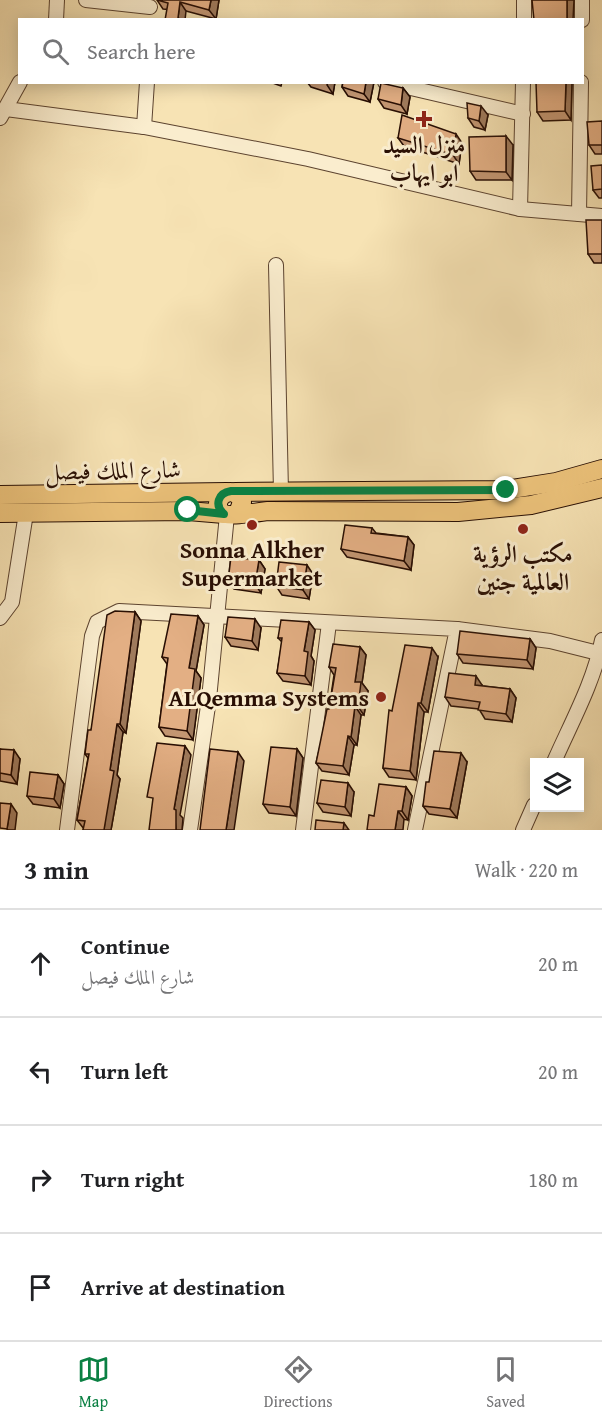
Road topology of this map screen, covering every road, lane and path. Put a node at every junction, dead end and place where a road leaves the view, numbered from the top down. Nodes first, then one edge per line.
1 (57, 0) edge
2 (86, 0) edge
3 (524, 0) edge
4 (582, 0) edge
5 (150, 9) edge
6 (56, 18) edge
7 (524, 18) edge
8 (582, 18) edge
9 (19, 84) edge
10 (147, 84) edge
11 (394, 84) edge
12 (523, 84) edge
13 (581, 84) edge
14 (3, 114) edge
15 (523, 114) junction
16 (144, 127) junction
17 (520, 209) junction
18 (579, 214) junction
19 (602, 216) edge
20 (276, 265) dead end
21 (602, 469) edge
22 (602, 488) edge
23 (231, 492) junction
24 (281, 492) junction
25 (0, 495) edge
26 (0, 513) edge
27 (26, 513) junction
28 (230, 514) junction
29 (218, 616) junction
30 (0, 618) edge
31 (329, 623) junction
32 (458, 629) junction
33 (601, 649) edge
34 (556, 758) edge
35 (532, 812) edge
36 (67, 830) edge
37 (190, 830) edge
38 (303, 830) edge
39 (415, 830) edge
40 (524, 830) edge

1 - 6 street
2 - 5 street
3 - 7 street
4 - 8 street
9 - 14 street
10 - 16 street
11 - 15 street
12 - 15 street
13 - 18 street
14 - 16 street
15 - 17 street
16 - 17 street
17 - 18 street
18 - 19 street
20 - 24 street
21 - 24 main road, شارع الملك فيصل
22 - 28 main road, شارع الملك فيصل
23 - 24 main road, شارع الملك فيصل
23 - 25 main road, شارع الملك فيصل
23 - 28 main road
26 - 27 main road, شارع الملك فيصل
27 - 28 main road, شارع الملك فيصل
27 - 30 street
28 - 29 street
29 - 31 street
29 - 36 street
29 - 37 street
31 - 32 street
31 - 38 street
32 - 33 street
32 - 39 street
33 - 34 street
35 - 40 street

